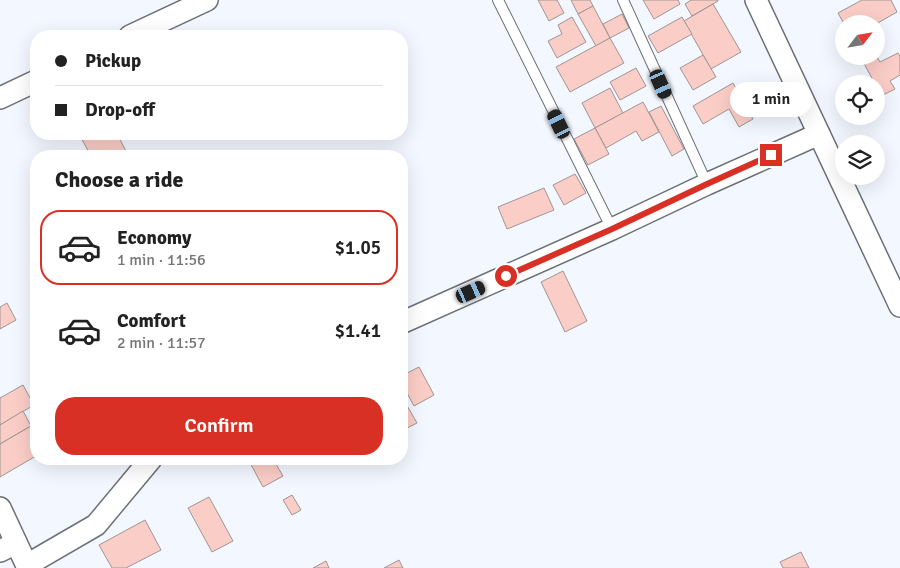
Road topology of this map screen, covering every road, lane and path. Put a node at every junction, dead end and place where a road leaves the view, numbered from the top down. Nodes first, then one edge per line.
1 (207, 0) edge
2 (498, 0) edge
3 (623, 0) edge
4 (756, 0) edge
5 (143, 30) edge
6 (30, 83) edge
7 (0, 98) edge
8 (819, 134) junction
9 (707, 184) junction
10 (612, 229) junction
11 (900, 306) edge
12 (408, 320) edge
13 (145, 465) edge
14 (0, 508) edge
15 (8, 547) edge
16 (28, 567) edge

1 - 5 street
2 - 10 lane
3 - 9 lane
4 - 8 street
6 - 7 street
8 - 9 street
8 - 11 street
9 - 10 street
10 - 12 street
13 - 16 street
14 - 15 street
15 - 16 street

